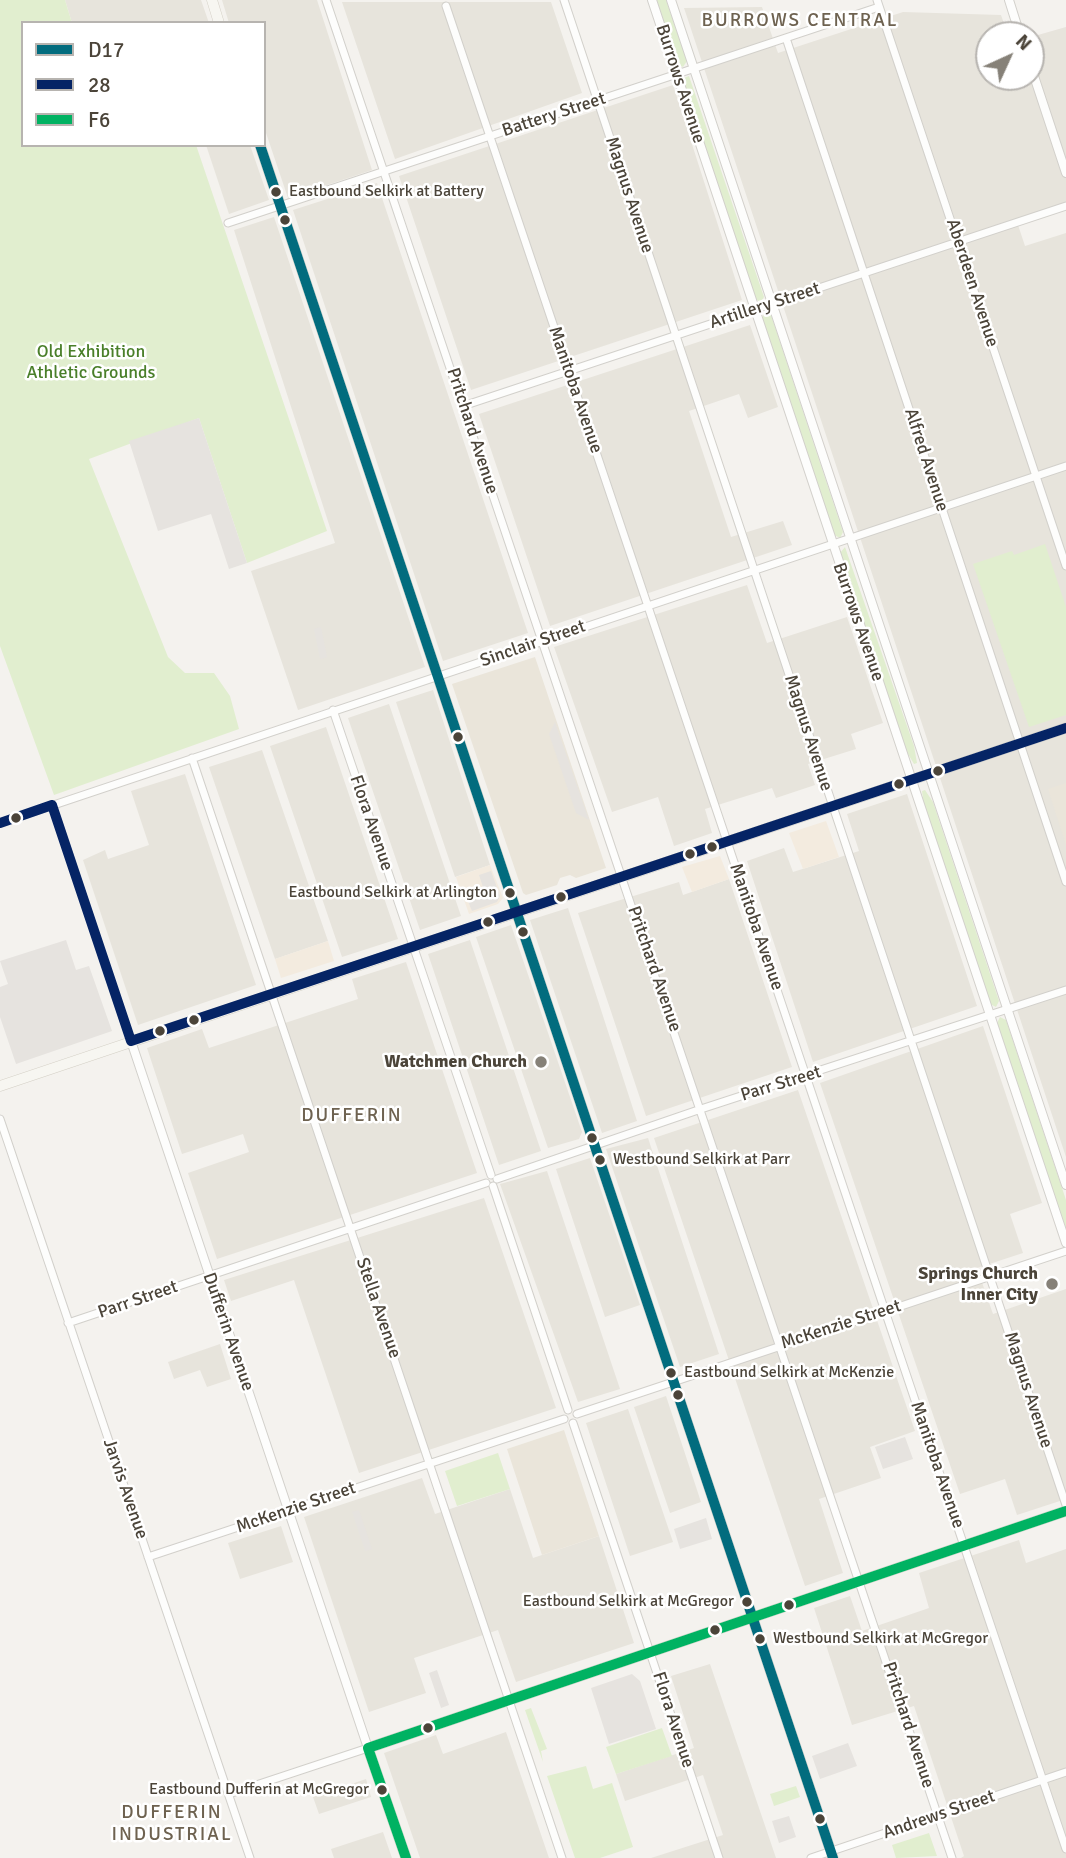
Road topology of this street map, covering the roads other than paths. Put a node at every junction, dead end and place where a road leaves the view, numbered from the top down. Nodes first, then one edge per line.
1 (212, 0) edge
2 (327, 0) edge
3 (564, 0) edge
4 (652, 0) edge
5 (671, 0) edge
6 (1009, 0) edge
7 (878, 3) edge
8 (446, 6) dead end
9 (218, 21) edge
10 (1016, 21) edge
11 (786, 38) junction
12 (694, 68) junction
13 (677, 74) junction
14 (1039, 91) edge
15 (597, 101) junction
16 (490, 136) junction
17 (261, 147) edge
18 (385, 171) junction
19 (1066, 173) edge
20 (281, 206) junction
21 (1066, 206) edge
22 (228, 223) dead end
23 (958, 242) junction
24 (864, 273) junction
25 (772, 303) junction
26 (754, 309) junction
27 (676, 335) junction
28 (569, 371) junction
29 (463, 405) junction
30 (1066, 466) edge
31 (1036, 476) junction
32 (942, 509) junction
33 (850, 538) junction
34 (831, 544) junction
35 (1066, 566) edge
36 (754, 570) junction
37 (648, 605) junction
38 (542, 641) junction
39 (438, 676) junction
40 (333, 710) junction
41 (1066, 728) edge
42 (1020, 743) junction
43 (191, 758) junction
44 (928, 774) junction
45 (912, 779) junction
46 (52, 805) junction
47 (832, 806) junction
48 (0, 823) edge
49 (727, 841) junction
50 (622, 876) junction
51 (1066, 882) edge
52 (516, 911) junction
53 (412, 947) junction
54 (1066, 990) edge
55 (272, 994) junction
56 (1008, 1009) junction
57 (990, 1015) junction
58 (131, 1041) junction
59 (912, 1041) junction
60 (806, 1076) junction
61 (0, 1086) edge
62 (701, 1108) junction
63 (0, 1119) edge
64 (595, 1146) junction
65 (492, 1181) junction
66 (1066, 1185) edge
67 (351, 1228) junction
68 (1066, 1243) edge
69 (1066, 1251) edge
70 (209, 1276) junction
71 (991, 1276) junction
72 (886, 1311) junction
73 (68, 1323) junction
74 (780, 1345) junction
75 (674, 1382) junction
76 (568, 1410) junction
77 (577, 1414) junction
78 (564, 1419) junction
79 (573, 1423) junction
80 (430, 1462) junction
81 (1066, 1505) edge
82 (288, 1510) junction
83 (1066, 1511) edge
84 (964, 1545) junction
85 (148, 1557) junction
86 (860, 1580) junction
87 (752, 1615) junction
88 (651, 1652) junction
89 (509, 1700) junction
90 (368, 1748) junction
91 (1066, 1772) edge
92 (1043, 1780) junction
93 (229, 1794) junction
94 (938, 1815) junction
95 (1066, 1849) edge
96 (832, 1855) edge
97 (250, 1858) edge
98 (406, 1858) edge
99 (562, 1858) edge
100 (719, 1858) edge
101 (811, 1858) edge
102 (952, 1858) edge

1 - 9 main road
2 - 18 street, Pritchard Avenue
3 - 15 street, Magnus Avenue
4 - 13 street, Burrows Avenue
5 - 12 street, Burrows Avenue
6 - 10 street
7 - 11 street, Battery Street
7 - 23 street, Aberdeen Avenue
8 - 16 street, Manitoba Avenue
11 - 12 street, Battery Street
11 - 24 street, Alfred Avenue
12 - 13 street, Battery Street
12 - 25 street, Burrows Avenue
13 - 15 street, Battery Street
13 - 26 street, Burrows Avenue
14 - 19 street
15 - 16 street, Battery Street
15 - 27 street, Magnus Avenue
16 - 18 street, Battery Street
16 - 28 street, Manitoba Avenue
17 - 20 main road
18 - 20 street, Battery Street
18 - 29 street, Pritchard Avenue
20 - 22 street, Battery Street
20 - 39 main road
21 - 23 street, Artillery Street
23 - 24 street, Artillery Street
23 - 31 street, Aberdeen Avenue
24 - 25 street, Artillery Street
24 - 32 street, Alfred Avenue
25 - 26 street, Artillery Street
25 - 33 street, Burrows Avenue
26 - 27 street, Artillery Street
26 - 34 street, Burrows Avenue
27 - 28 street, Artillery Street
27 - 36 street, Magnus Avenue
28 - 29 street, Artillery Street
28 - 37 street, Manitoba Avenue
29 - 38 street, Pritchard Avenue
30 - 31 street, Sinclair Street
31 - 32 street, Sinclair Street
31 - 35 street, Aberdeen Avenue
32 - 33 street, Sinclair Street
32 - 42 street, Alfred Avenue
33 - 34 street, Sinclair Street
33 - 44 street, Burrows Avenue
34 - 36 street, Sinclair Street
34 - 45 street, Burrows Avenue
36 - 37 street, Sinclair Street
36 - 47 street, Magnus Avenue
37 - 38 street, Sinclair Street
37 - 49 street, Manitoba Avenue
38 - 39 street, Sinclair Street
38 - 50 street, Pritchard Avenue
39 - 40 street, Sinclair Street
39 - 52 main road
40 - 43 street, Sinclair Street
40 - 53 street, Flora Avenue
41 - 42 main road
42 - 44 main road
42 - 51 street, Alfred Avenue
43 - 46 street, Sinclair Street
43 - 55 street, Stella Avenue
44 - 45 main road
44 - 56 street, Burrows Avenue
45 - 47 main road
45 - 57 street, Burrows Avenue
46 - 48 street, Sinclair Street
46 - 58 street, Dufferin Avenue
47 - 49 main road
47 - 59 street, Magnus Avenue
49 - 50 main road
49 - 60 street, Manitoba Avenue
50 - 52 main road
50 - 62 street, Pritchard Avenue
52 - 53 main road
52 - 64 main road
53 - 55 main road
53 - 65 street, Flora Avenue
54 - 56 street, Parr Street
55 - 58 main road
55 - 67 street, Stella Avenue
56 - 57 street, Parr Street
56 - 66 street, Burrows Avenue
57 - 59 street, Parr Street
57 - 68 street, Burrows Avenue
58 - 61 main road
58 - 70 street, Dufferin Avenue
59 - 60 street, Parr Street
59 - 71 street, Magnus Avenue
60 - 62 street, Parr Street
60 - 72 street, Manitoba Avenue
62 - 64 street, Parr Street
62 - 74 street, Pritchard Avenue
63 - 73 street, Jarvis Avenue
64 - 65 street, Parr Street
64 - 75 main road
65 - 67 street, Parr Street
65 - 76 street, Flora Avenue
67 - 70 street, Parr Street
67 - 80 street, Stella Avenue
69 - 71 street, McKenzie Street
70 - 73 street, Parr Street
70 - 82 street, Dufferin Avenue
71 - 72 street, McKenzie Street
71 - 81 street, Magnus Avenue
72 - 74 street, McKenzie Street
72 - 84 street, Manitoba Avenue
73 - 85 street, Jarvis Avenue
74 - 75 street, McKenzie Street
74 - 86 street, Pritchard Avenue
75 - 77 street, McKenzie Street
75 - 87 main road
76 - 77 street
76 - 78 street
77 - 79 street
78 - 79 street
78 - 80 street, McKenzie Street
79 - 88 street, Flora Avenue
80 - 82 street, McKenzie Street
80 - 89 street, Stella Avenue
82 - 85 street, McKenzie Street
82 - 90 street, Dufferin Avenue
83 - 84 main road
84 - 86 main road
84 - 92 street, Manitoba Avenue
85 - 93 street, Jarvis Avenue
86 - 87 main road
86 - 94 street, Pritchard Avenue
87 - 88 main road
87 - 96 main road
88 - 89 main road
88 - 100 street, Flora Avenue
89 - 90 main road
89 - 99 street, Stella Avenue
90 - 93 street
90 - 98 main road, Dufferin Avenue
91 - 92 street, Andrews Street
92 - 94 street, Andrews Street
92 - 95 street, Manitoba Avenue
93 - 97 street, Jarvis Avenue
94 - 96 street, Andrews Street
94 - 102 street, Pritchard Avenue
96 - 101 street, Andrews Street

